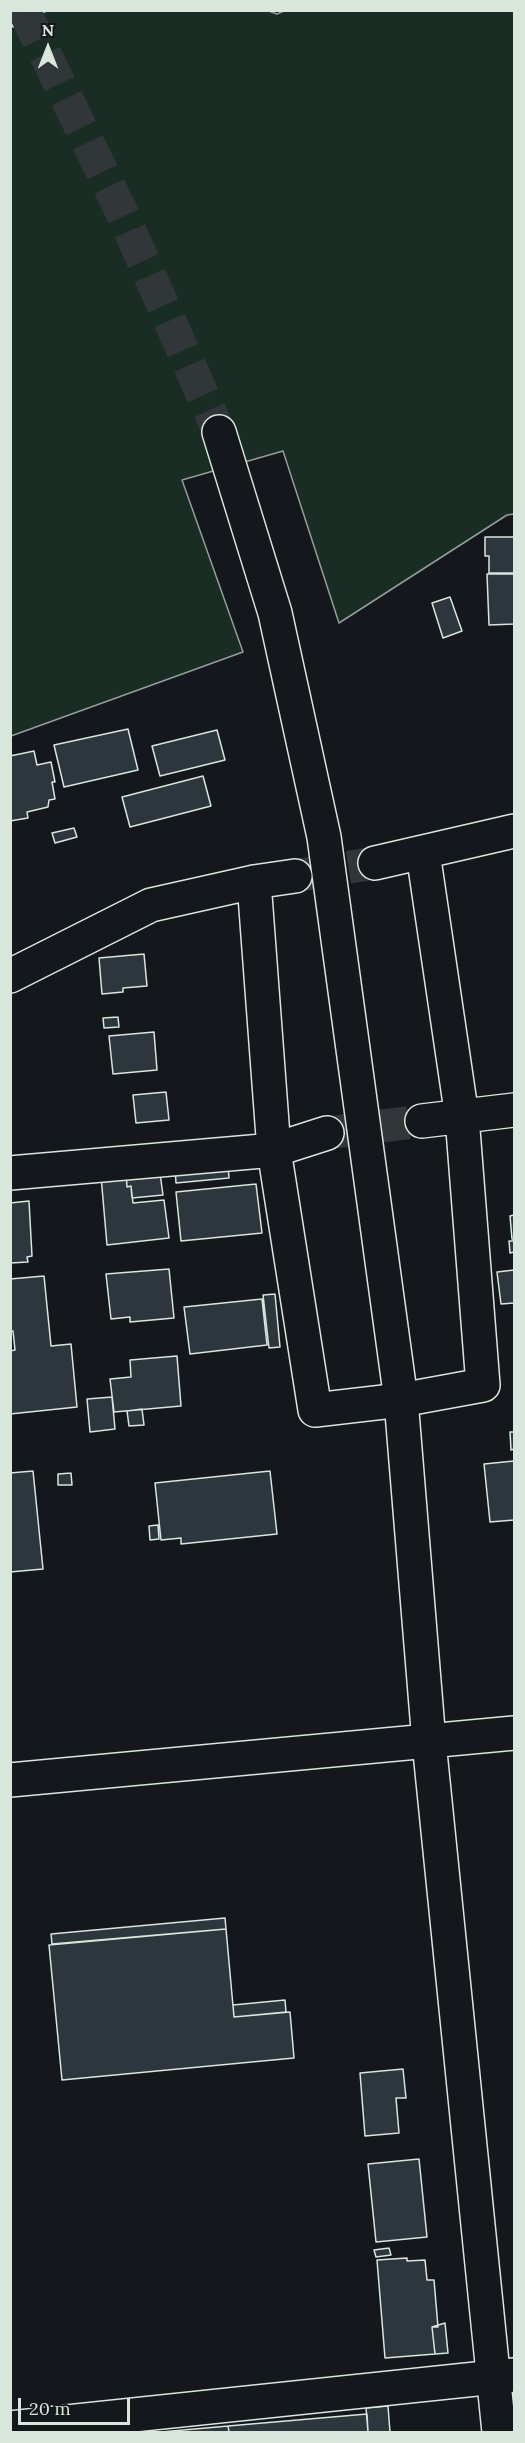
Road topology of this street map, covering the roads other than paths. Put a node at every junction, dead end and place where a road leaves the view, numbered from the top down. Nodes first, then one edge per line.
1 (219, 432) tunnel mouth
2 (514, 831) edge
3 (423, 853) junction
4 (375, 863) tunnel mouth
5 (295, 876) tunnel mouth
6 (254, 882) junction
7 (10, 976) edge
8 (514, 1110) edge
9 (462, 1117) junction
10 (422, 1121) tunnel mouth
11 (327, 1133) tunnel mouth
12 (274, 1150) junction
13 (10, 1173) edge
14 (401, 1400) junction
15 (514, 1733) edge
16 (429, 1742) junction
17 (10, 1780) edge
18 (504, 2376) edge
19 (10, 2428) edge
20 (499, 2433) edge

1 - 14 street
2 - 3 street
3 - 4 street
3 - 9 street
5 - 6 street
6 - 7 street
6 - 12 street
8 - 9 street
9 - 10 street
9 - 14 street
11 - 12 street
12 - 13 street
12 - 14 street
14 - 16 street
15 - 16 street
16 - 17 street
16 - 18 street
18 - 19 street
18 - 20 street

